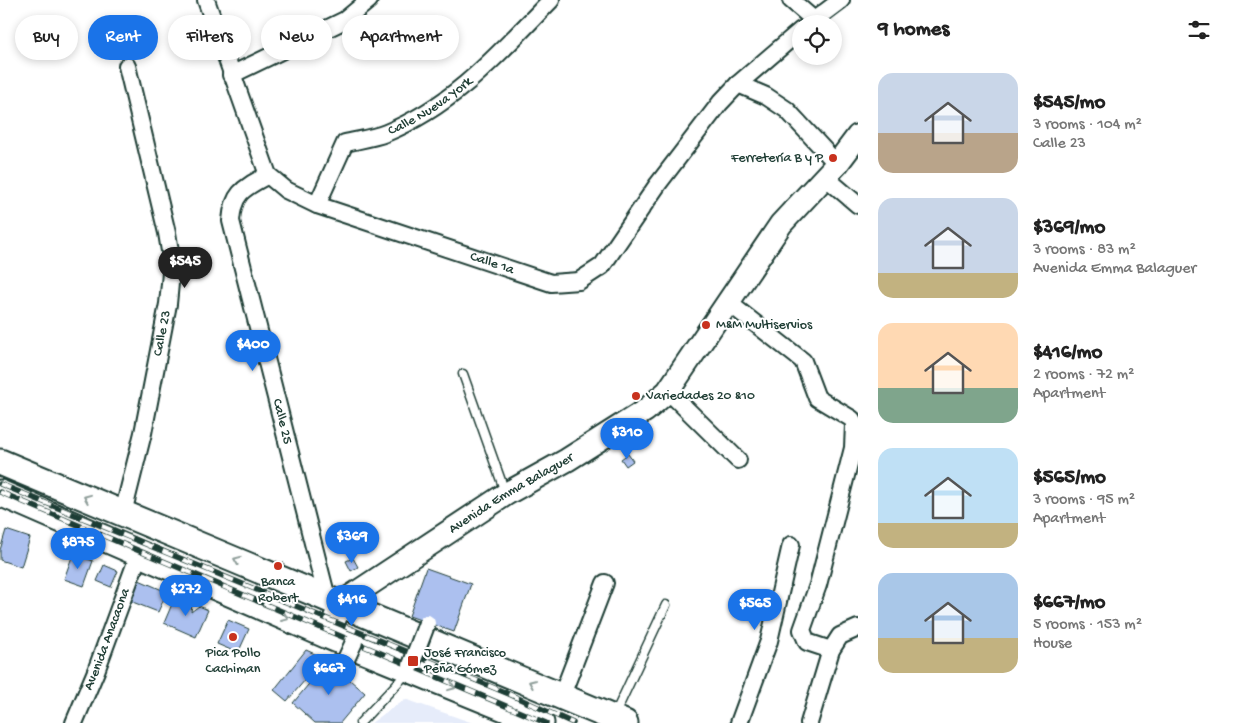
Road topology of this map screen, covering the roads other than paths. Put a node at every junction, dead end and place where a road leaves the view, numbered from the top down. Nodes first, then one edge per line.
1 (206, 0) edge
2 (370, 0) edge
3 (550, 0) edge
4 (791, 0) edge
5 (841, 0) edge
6 (802, 15) edge
7 (820, 15) edge
8 (792, 38) edge
9 (127, 66) dead end
10 (231, 75) junction
11 (738, 84) junction
12 (858, 136) edge
13 (830, 170) junction
14 (268, 175) junction
15 (317, 205) junction
16 (858, 205) edge
17 (729, 303) junction
18 (463, 374) dead end
19 (668, 391) junction
20 (855, 450) edge
21 (738, 460) dead end
22 (0, 462) edge
23 (0, 493) edge
24 (506, 494) junction
25 (123, 513) junction
26 (791, 545) dead end
27 (139, 554) junction
28 (605, 582) dead end
29 (334, 600) junction
30 (666, 605) dead end
31 (428, 623) dead end
32 (858, 628) edge
33 (328, 636) junction
34 (354, 642) dead end
35 (831, 650) junction
36 (411, 668) junction
37 (340, 672) dead end
38 (562, 695) junction
39 (620, 720) edge
40 (74, 723) edge
41 (360, 723) edge
42 (541, 723) edge
43 (739, 723) edge
44 (809, 723) edge

1 - 10 street
2 - 10 street
3 - 15 street, Calle Nueva York
4 - 6 street
5 - 7 street, Calle 1a
8 - 11 street, Calle 1a
9 - 25 street, Calle 23
10 - 14 street
11 - 13 street
11 - 15 street, Calle 1a
12 - 13 street, Avenida Emma Balaguer
13 - 16 street
13 - 17 street, Avenida Emma Balaguer
14 - 15 street, Calle 1a
14 - 29 street, Calle 25
17 - 19 street, Avenida Emma Balaguer
17 - 20 street
18 - 24 lane
19 - 21 street
19 - 24 street, Avenida Emma Balaguer
20 - 35 street
25 -> 22 main road
23 - 27 main road
24 - 29 street, Avenida Emma Balaguer
29 -> 25 main road
26 - 43 street
27 -> 33 main road
27 - 40 street, Avenida Anacaona
28 - 38 street
29 - 33 street
38 -> 29 main road
30 - 39 lane
31 - 36 street, bridge
32 - 35 street
33 - 36 main road
34 - 37 street, bridge
35 - 44 street
36 - 41 lane
36 -> 42 main road
38 - 39 main road

